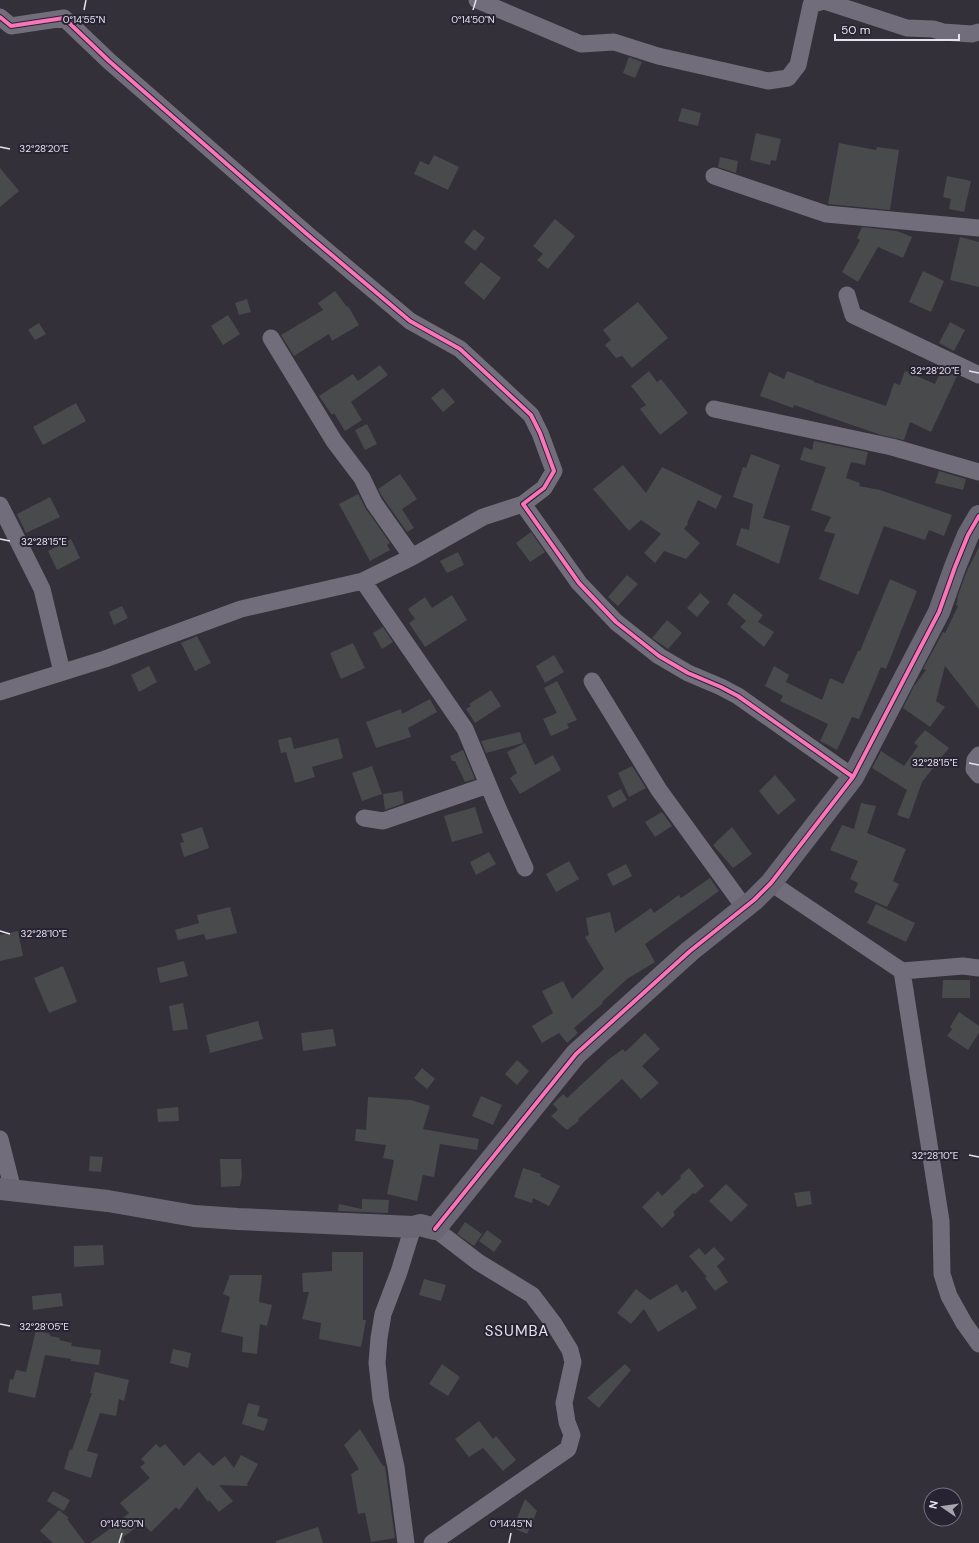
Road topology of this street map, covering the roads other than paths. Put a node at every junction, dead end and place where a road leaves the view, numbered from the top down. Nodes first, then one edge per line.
1 (476, 0) edge
2 (817, 1) edge
3 (0, 17) edge
4 (979, 32) edge
5 (714, 176) dead end
6 (979, 228) edge
7 (847, 295) dead end
8 (271, 338) dead end
9 (979, 375) edge
10 (714, 408) dead end
11 (979, 472) edge
12 (523, 504) junction
13 (0, 505) edge
14 (979, 516) edge
15 (412, 557) junction
16 (363, 581) junction
17 (62, 672) junction
18 (592, 681) dead end
19 (0, 692) edge
20 (979, 755) edge
21 (979, 775) edge
22 (853, 777) junction
23 (488, 785) junction
24 (364, 818) dead end
25 (525, 868) dead end
26 (771, 883) junction
27 (744, 907) junction
28 (979, 968) edge
29 (902, 971) junction
30 (0, 1139) edge
31 (6, 1190) edge
32 (413, 1227) junction
33 (435, 1229) junction
34 (979, 1344) edge
35 (406, 1543) edge
36 (432, 1543) edge

1 - 2 street
2 - 4 street
3 - 12 street
5 - 6 street
7 - 9 street
8 - 15 street
10 - 11 street
12 - 15 street
12 - 22 street
13 - 17 street
14 - 22 street
15 - 16 street
16 - 17 street
16 - 23 street
17 - 19 street
18 - 27 street
20 - 21 street
22 - 26 street
23 - 24 street
23 - 25 street
26 - 27 street
26 - 29 street
27 - 33 street
28 - 29 street
29 - 34 street
30 - 31 street
31 - 32 street
32 - 33 street
32 - 35 street
33 - 36 street

